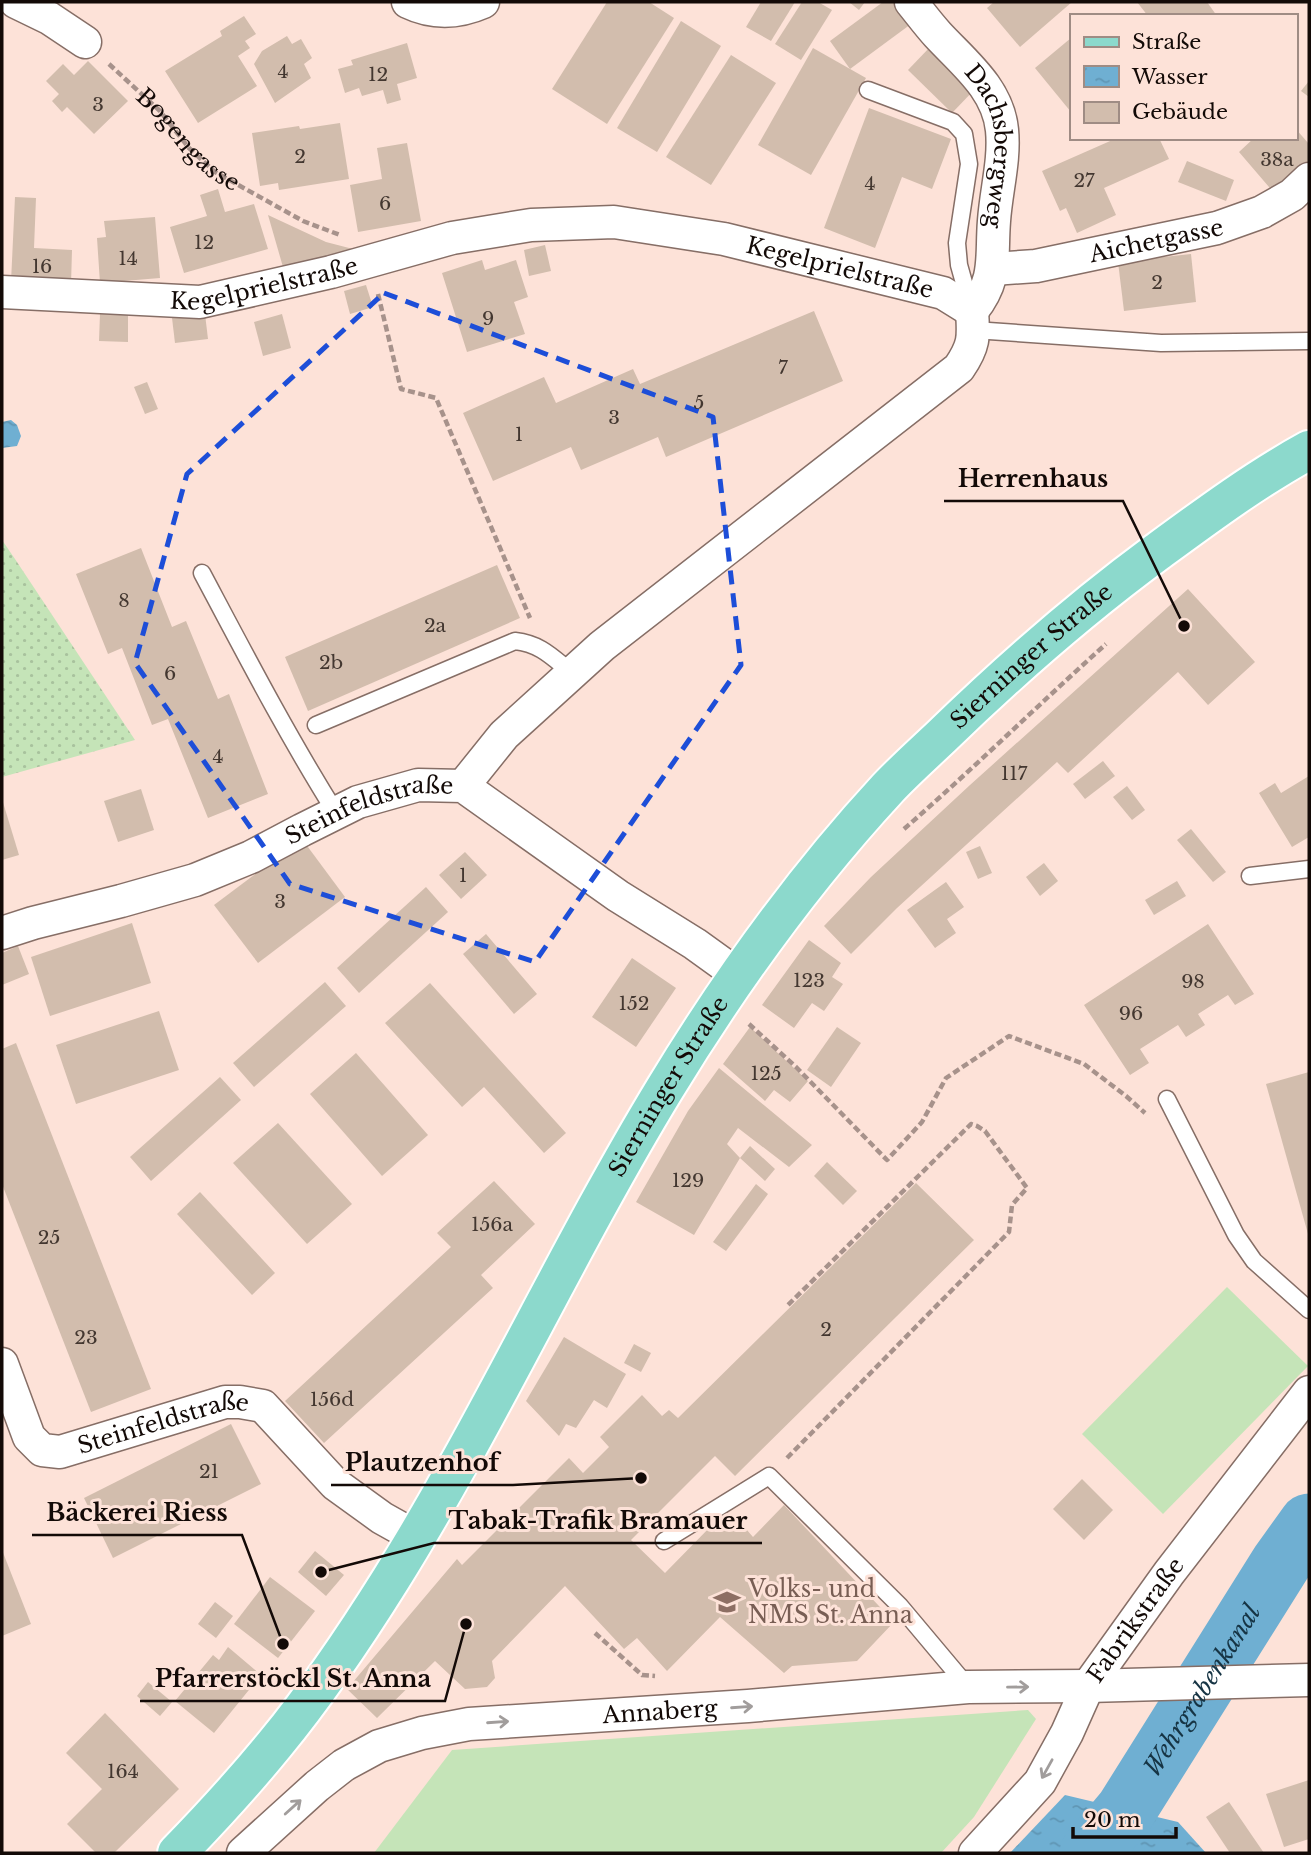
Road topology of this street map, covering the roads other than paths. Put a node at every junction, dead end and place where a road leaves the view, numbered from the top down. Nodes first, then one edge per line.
1 (16, 2) edge
2 (408, 2) edge
3 (483, 2) edge
4 (911, 2) edge
5 (85, 42) road end
6 (868, 90) dead end
7 (1309, 179) edge
8 (993, 269) junction
9 (2, 292) edge
10 (973, 321) junction
11 (1309, 341) edge
12 (1309, 450) edge
13 (202, 573) dead end
14 (572, 673) junction
15 (316, 725) dead end
16 (463, 786) junction
17 (336, 813) junction
18 (1309, 869) edge
19 (1250, 876) dead end
20 (2, 933) edge
21 (738, 975) junction
22 (1167, 1099) dead end
23 (1309, 1310) edge
24 (2, 1364) edge
25 (1309, 1392) edge
26 (416, 1537) junction
27 (664, 1541) dead end
28 (1294, 1681) edge
29 (1103, 1685) junction
30 (968, 1687) junction
31 (177, 1853) edge
32 (243, 1853) edge
33 (975, 1853) edge

1 - 5 street
2 - 3 street
4 - 8 street, Dachsbergweg
6 - 10 lane
7 - 8 street, Aichetgasse
8 - 10 street, Dachsbergweg
9 - 10 street, Kegelprielstraße
10 - 11 lane
10 - 14 street
12 - 21 main road, Sierninger Straße
13 - 17 lane
14 - 15 lane
14 - 16 street
16 - 17 street, Steinfeldstraße
16 - 21 street, Steinfeldstraße
17 - 20 street, Steinfeldstraße
18 - 19 lane
21 - 26 main road, Sierninger Straße
22 - 23 lane
24 - 26 street, Steinfeldstraße
25 - 29 street, Fabrikstraße
26 - 31 main road, Sierninger Straße
27 - 30 lane
28 - 29 street, Annaberg
30 -> 29 street, Annaberg
29 -> 33 street, Fabrikstraße
32 -> 30 street, Annaberg

